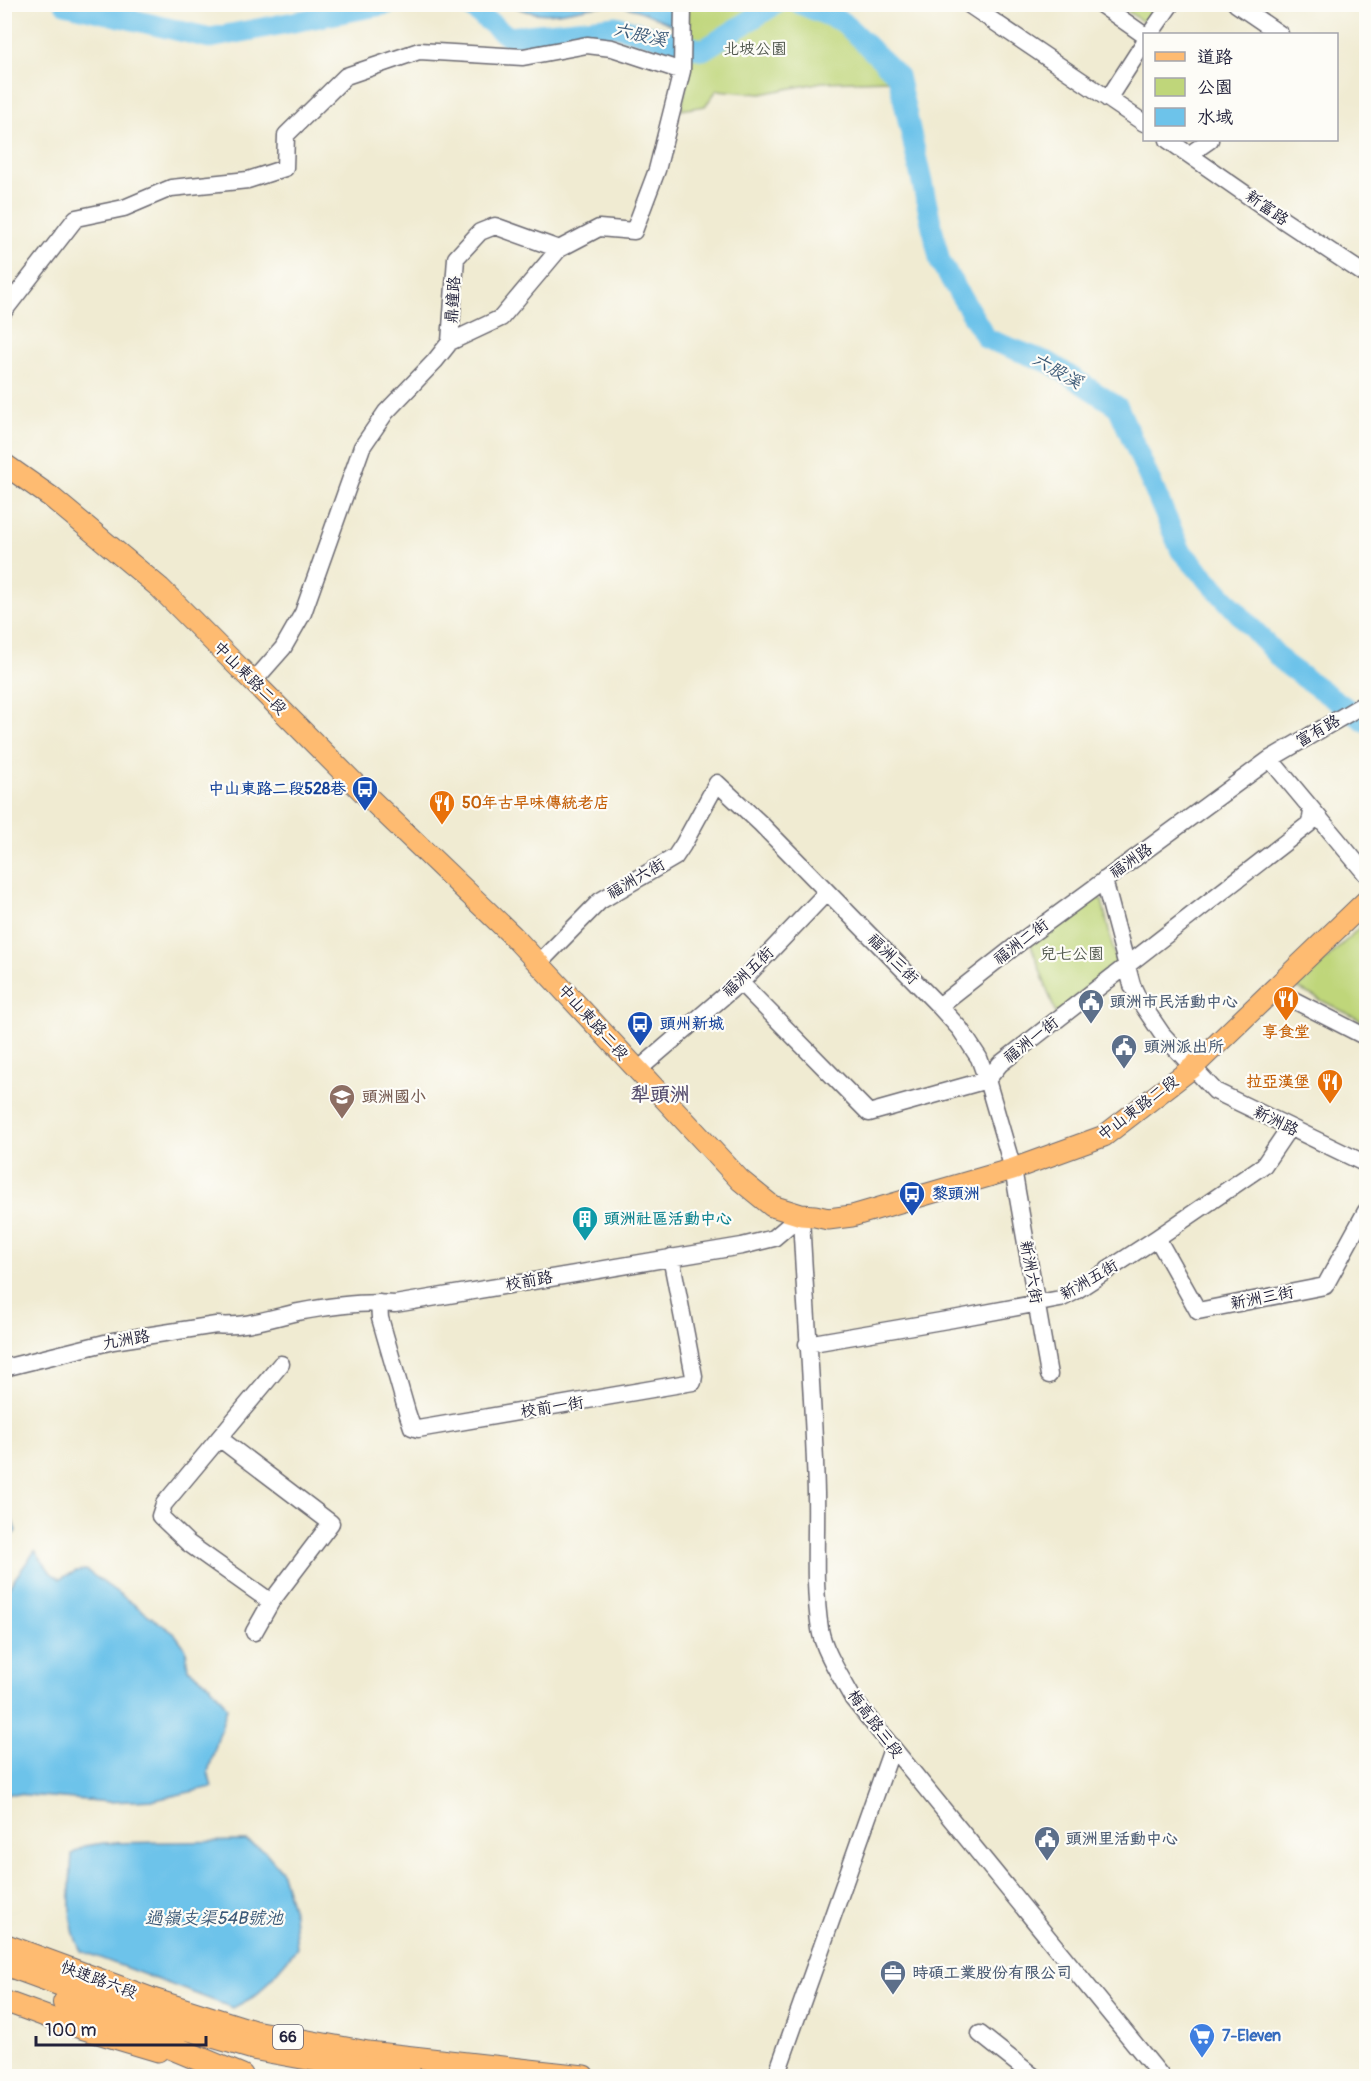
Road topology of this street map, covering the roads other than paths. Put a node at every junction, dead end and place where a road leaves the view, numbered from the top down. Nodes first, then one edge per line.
1 (683, 4) edge
2 (968, 4) edge
3 (1100, 4) edge
4 (1171, 4) edge
5 (1236, 4) edge
6 (1151, 33) edge
7 (1279, 33) edge
8 (1143, 34) edge
9 (1143, 45) edge
10 (682, 71) junction
11 (1108, 99) junction
12 (1143, 122) edge
13 (1170, 141) edge
14 (1209, 141) edge
15 (1190, 154) junction
16 (559, 249) junction
17 (1366, 274) edge
18 (4, 311) edge
19 (450, 342) junction
20 (4, 464) edge
21 (253, 682) junction
22 (1366, 703) edge
23 (1270, 759) junction
24 (717, 783) joint
25 (1312, 811) junction
26 (1366, 874) edge
27 (1104, 880) junction
28 (827, 892) junction
29 (1366, 901) edge
30 (539, 963) junction
31 (1127, 964) junction
32 (740, 982) junction
33 (1274, 990) junction
34 (939, 1006) junction
35 (1366, 1037) edge
36 (1192, 1068) junction
37 (637, 1071) junction
38 (987, 1080) junction
39 (1289, 1128) junction
40 (1366, 1164) edge
41 (1013, 1169) junction
42 (1366, 1212) edge
43 (801, 1215) junction
44 (1157, 1238) junction
45 (671, 1257) junction
46 (379, 1303) junction
47 (1036, 1303) junction
48 (249, 1323) joint
49 (807, 1344) junction
50 (281, 1364) dead end
51 (4, 1368) edge
52 (1049, 1375) dead end
53 (219, 1438) junction
54 (271, 1602) junction
55 (254, 1632) dead end
56 (892, 1749) junction
57 (4, 1944) edge
58 (4, 1963) edge
59 (4, 1981) edge
60 (67, 1996) junction
61 (4, 2001) edge
62 (254, 2031) junction
63 (980, 2034) dead end
64 (241, 2076) edge
65 (332, 2076) edge
66 (410, 2076) edge
67 (584, 2076) edge
68 (776, 2076) edge
69 (1033, 2076) edge
70 (1161, 2076) edge

1 - 10 street
2 - 11 street
3 - 8 street
4 - 6 street
5 - 7 street
9 - 11 street
10 - 16 street
10 - 18 street
11 - 12 street
13 - 15 street, 新富路
14 - 15 street
15 - 17 street, 新富路
16 - 19 street
16 - 19 street, 鼎鐘路
19 - 21 street, 鼎鐘路
20 - 21 main road, 中山東路二段
21 - 30 main road, 中山東路二段
22 - 23 street, 富有路
23 - 25 street
23 - 27 street, 福洲路
24 - 28 street, 福洲三街
24 - 30 street, 福洲六街
25 - 26 street
25 - 31 street, 福洲一街
27 - 31 street, 福洲路
27 - 34 street, 福洲二街
28 - 32 street, 福洲五街
28 - 34 street, 福洲三街
29 - 33 main road, 中山東路二段
30 - 37 main road, 中山東路二段
31 - 36 street, 福洲路
31 - 38 street, 福洲一街
32 - 37 street, 福洲五街
32 - 38 street
33 - 35 street
33 - 36 main road, 中山東路二段
34 - 38 street, 福洲三街
36 - 39 street, 新洲路
36 - 41 main road, 中山東路二段
37 - 43 main road, 中山東路二段
38 - 41 street, 福洲三街
39 - 40 street, 新洲路
39 - 44 street, 新洲五街
41 - 43 main road, 中山東路二段
41 - 47 street, 新洲六街
42 - 44 street, 新洲三街
43 - 45 street, 校前路
43 - 49 street, 梅高路三段
44 - 47 street, 新洲五街
45 - 46 street, 校前路
45 - 46 street, 校前一街
46 - 48 street, 校前路
47 - 49 street, 新洲五街
47 - 52 street, 新洲六街
48 - 51 street, 九洲路
49 - 56 street, 梅高路三段
50 - 53 street
53 - 54 street
53 - 54 street
54 - 55 street
56 - 68 street
56 - 70 street, 梅高路三段
57 - 62 main road, 快速路六段 / 66
58 - 60 highway, 66
59 - 60 highway, 66
60 - 62 highway
60 - 64 highway
60 - 65 highway, 66
60 - 66 highway, 66
61 - 64 main road
62 - 67 main road, 快速路六段 / 66
63 - 69 street

